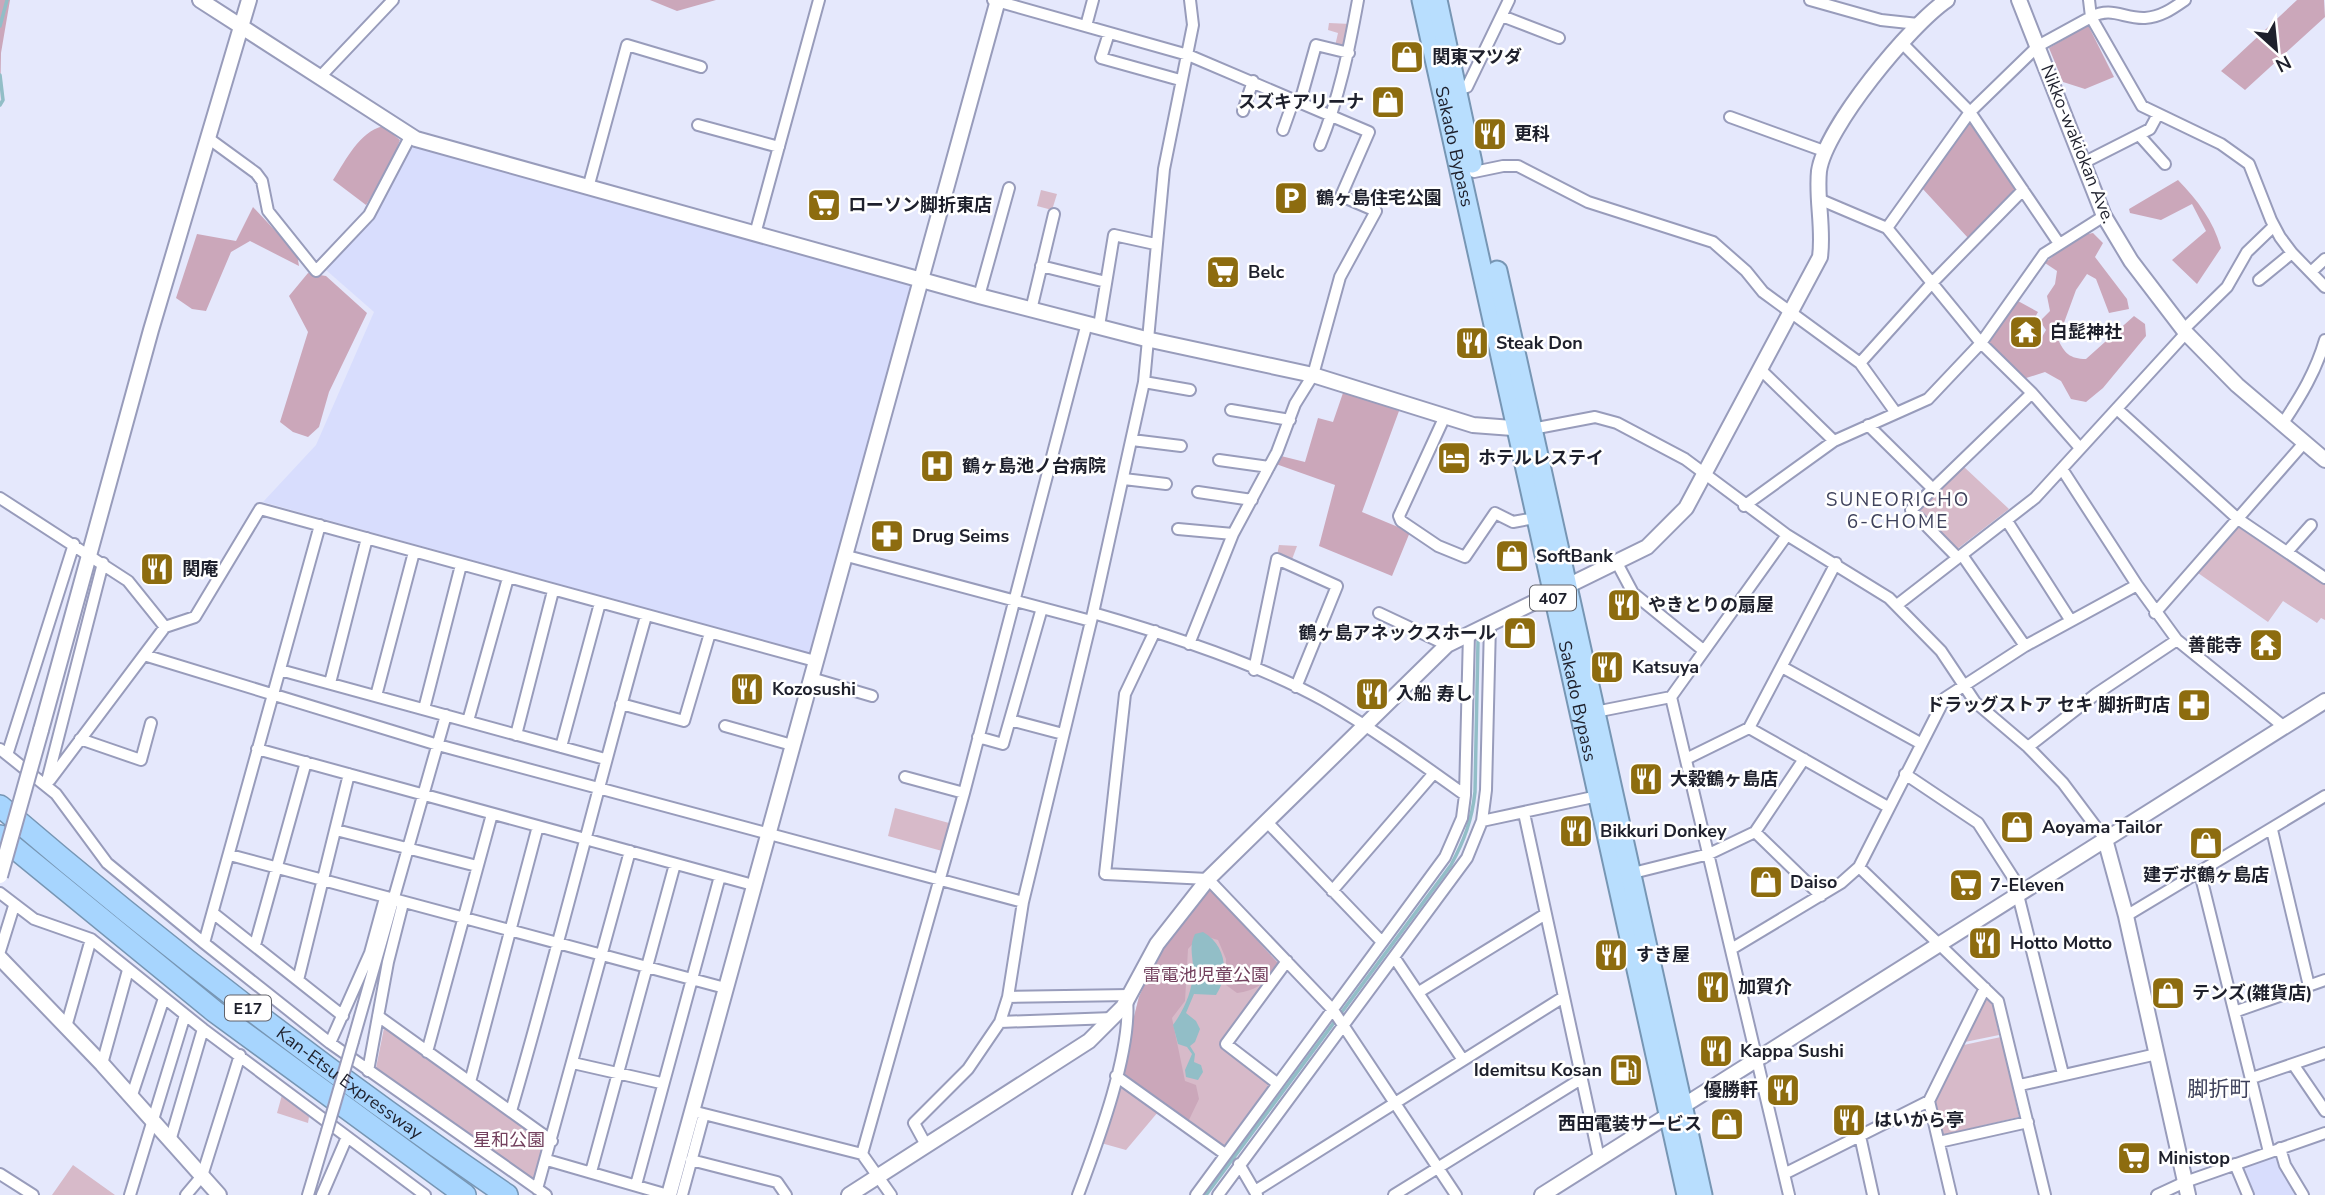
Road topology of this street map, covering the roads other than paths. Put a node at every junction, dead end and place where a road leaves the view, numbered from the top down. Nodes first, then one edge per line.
1 (200, 0) edge
2 (249, 0) edge
3 (393, 0) edge
4 (819, 0) edge
5 (996, 0) edge
6 (1093, 0) edge
7 (1190, 0) edge
8 (1358, 0) edge
9 (1422, 0) edge
10 (1437, 0) edge
11 (1509, 0) edge
12 (1810, 0) edge
13 (1946, 0) edge
14 (2019, 0) edge
15 (2089, 0) edge
16 (2184, 0) edge
17 (1502, 16) junction
18 (2091, 17) junction
19 (1917, 24) junction
20 (1086, 26) junction
21 (242, 29) junction
22 (1109, 33) junction
23 (1559, 38) dead end
24 (1902, 43) junction
25 (2038, 46) junction
26 (1349, 54) junction
27 (1188, 55) junction
28 (702, 66) dead end
29 (320, 77) junction
30 (1180, 80) junction
31 (1253, 81) junction
32 (1457, 90) junction
33 (1297, 100) junction
34 (1243, 111) dead end
35 (1970, 112) junction
36 (1332, 115) junction
37 (2157, 116) junction
38 (1730, 117) dead end
39 (698, 125) dead end
40 (1283, 130) dead end
41 (411, 135) junction
42 (2139, 135) junction
43 (208, 138) junction
44 (1320, 145) dead end
45 (779, 147) junction
46 (1824, 151) junction
47 (2083, 163) junction
48 (2165, 164) dead end
49 (1474, 172) junction
50 (588, 188) junction
51 (1009, 188) dead end
52 (2023, 190) junction
53 (1821, 200) junction
54 (1054, 214) dead end
55 (2104, 216) junction
56 (2274, 226) junction
57 (1887, 228) junction
58 (755, 234) junction
59 (2058, 243) junction
60 (1156, 244) junction
61 (2291, 253) junction
62 (2325, 259) edge
63 (1041, 266) junction
64 (2311, 272) junction
65 (2259, 280) dead end
66 (920, 281) junction
67 (1106, 282) junction
68 (1932, 283) junction
69 (2325, 287) edge
70 (979, 296) junction
71 (1031, 310) junction
72 (1791, 313) junction
73 (1093, 325) junction
74 (2184, 331) junction
75 (1146, 339) junction
76 (2325, 340) edge
77 (1981, 343) junction
78 (1860, 363) junction
79 (1760, 369) junction
80 (1313, 375) junction
81 (1144, 382) junction
82 (1190, 390) dead end
83 (2032, 393) junction
84 (2117, 409) junction
85 (1231, 410) dead end
86 (1896, 413) junction
87 (1445, 416) junction
88 (1290, 420) junction
89 (2283, 423) junction
90 (1868, 425) junction
91 (1525, 429) junction
92 (1132, 440) junction
93 (1834, 441) junction
94 (2304, 443) junction
95 (1181, 446) dead end
96 (2080, 448) junction
97 (1219, 460) dead end
98 (2325, 460) edge
99 (1269, 467) junction
100 (2062, 469) junction
101 (1703, 474) junction
102 (1124, 479) junction
103 (1166, 484) dead end
104 (1933, 489) junction
105 (1198, 492) dead end
106 (0, 498) edge
107 (1252, 500) junction
108 (1744, 506) junction
109 (1535, 518) junction
110 (2238, 519) junction
111 (2007, 520) junction
112 (2311, 525) dead end
113 (320, 526) junction
114 (1178, 529) dead end
115 (1233, 534) junction
116 (1787, 535) junction
117 (367, 538) junction
118 (74, 544) junction
119 (414, 552) junction
120 (2287, 552) junction
121 (89, 554) junction
122 (847, 556) junction
123 (1960, 556) junction
124 (103, 563) junction
125 (1617, 563) junction
126 (1836, 563) junction
127 (461, 565) junction
128 (508, 578) junction
129 (2325, 578) edge
130 (2137, 585) junction
131 (553, 591) junction
132 (1560, 591) junction
133 (1014, 601) junction
134 (600, 603) junction
135 (1897, 605) junction
136 (1042, 608) junction
137 (1379, 613) dead end
138 (2155, 613) junction
139 (646, 616) junction
140 (1092, 617) junction
141 (2071, 621) junction
142 (1490, 624) junction
143 (165, 627) junction
144 (1155, 631) junction
145 (710, 633) junction
146 (1469, 633) junction
147 (2177, 640) junction
148 (1189, 643) junction
149 (1447, 645) junction
150 (2025, 646) junction
151 (1703, 650) junction
152 (144, 655) junction
153 (815, 661) junction
154 (1782, 667) junction
155 (280, 670) junction
156 (1254, 670) junction
157 (811, 678) junction
158 (330, 683) junction
159 (1963, 685) junction
160 (1296, 687) junction
161 (273, 693) junction
162 (376, 696) junction
163 (872, 696) dead end
164 (1671, 696) junction
165 (2325, 701) edge
166 (621, 704) junction
167 (424, 709) junction
168 (1595, 712) junction
169 (446, 715) junction
170 (1010, 720) junction
171 (468, 721) junction
172 (151, 723) dead end
173 (726, 726) dead end
174 (1365, 726) junction
175 (2283, 726) junction
176 (1749, 728) junction
177 (516, 734) junction
178 (1063, 734) junction
179 (978, 737) junction
180 (80, 739) junction
181 (1920, 743) junction
182 (438, 745) junction
183 (792, 745) junction
184 (561, 747) junction
185 (2028, 747) junction
186 (257, 749) junction
187 (4, 751) edge
188 (606, 759) junction
189 (1686, 759) junction
190 (1804, 760) junction
191 (306, 762) junction
192 (1434, 773) junction
193 (349, 774) junction
194 (1905, 774) junction
195 (905, 777) dead end
196 (46, 785) junction
197 (598, 788) junction
198 (964, 793) junction
199 (1465, 794) junction
200 (424, 795) junction
201 (1598, 796) junction
202 (2325, 796) edge
203 (0, 806) edge
204 (1888, 807) junction
205 (1524, 813) junction
206 (492, 814) junction
207 (1482, 821) junction
208 (1268, 822) junction
209 (538, 826) junction
210 (337, 830) junction
211 (2272, 830) junction
212 (768, 832) junction
213 (1755, 832) junction
214 (0, 836) edge
215 (584, 839) junction
216 (2105, 839) junction
217 (410, 848) junction
218 (630, 852) junction
219 (1709, 854) junction
220 (230, 855) junction
221 (676, 864) junction
222 (477, 866) junction
223 (1859, 867) junction
224 (276, 868) junction
225 (2200, 873) junction
226 (1629, 874) junction
227 (0, 876) edge
228 (720, 876) junction
229 (940, 878) junction
230 (1208, 879) junction
231 (325, 881) junction
232 (753, 885) junction
233 (1332, 891) junction
234 (0, 893) edge
235 (2019, 895) junction
236 (1821, 896) junction
237 (394, 901) junction
238 (1023, 902) junction
239 (14, 906) junction
240 (213, 914) junction
241 (1544, 915) junction
242 (2126, 916) junction
243 (464, 919) junction
244 (510, 932) junction
245 (91, 939) junction
246 (1382, 942) junction
247 (204, 943) junction
248 (1939, 944) junction
249 (255, 945) junction
250 (560, 945) junction
251 (1733, 948) junction
252 (0, 951) edge
253 (601, 956) junction
254 (1394, 957) junction
255 (0, 958) edge
256 (1287, 961) junction
257 (646, 967) junction
258 (128, 970) junction
259 (690, 979) junction
260 (298, 980) junction
261 (2325, 980) edge
262 (2309, 986) junction
263 (725, 988) junction
264 (1985, 988) junction
265 (1419, 992) junction
266 (1008, 997) junction
267 (1128, 997) junction
268 (164, 998) junction
269 (1562, 998) junction
270 (1333, 1010) junction
271 (2237, 1011) junction
272 (185, 1014) junction
273 (343, 1016) junction
274 (378, 1016) junction
275 (1114, 1018) junction
276 (1000, 1022) junction
277 (66, 1027) junction
278 (1345, 1027) junction
279 (203, 1029) junction
280 (330, 1044) junction
281 (427, 1052) junction
282 (2325, 1053) edge
283 (2157, 1054) junction
284 (240, 1055) junction
285 (1758, 1059) junction
286 (1463, 1060) junction
287 (573, 1063) junction
288 (102, 1064) junction
289 (2293, 1064) junction
290 (368, 1071) junction
291 (618, 1072) junction
292 (2063, 1074) junction
293 (1116, 1076) junction
294 (2252, 1078) junction
295 (1581, 1079) junction
296 (470, 1082) junction
297 (662, 1083) junction
298 (1278, 1084) junction
299 (2020, 1085) junction
300 (131, 1098) junction
301 (1929, 1101) junction
302 (1395, 1103) junction
303 (1676, 1110) junction
304 (511, 1111) junction
305 (2325, 1111) edge
306 (698, 1112) junction
307 (152, 1121) junction
308 (2028, 1122) junction
309 (2325, 1133) edge
310 (1860, 1136) junction
311 (347, 1137) junction
312 (552, 1141) junction
313 (170, 1142) junction
314 (1939, 1142) junction
315 (926, 1145) junction
316 (2275, 1150) junction
317 (862, 1154) junction
318 (1225, 1154) junction
319 (1600, 1158) junction
320 (547, 1160) junction
321 (691, 1160) junction
322 (1239, 1164) junction
323 (2235, 1164) junction
324 (1438, 1167) junction
325 (591, 1172) junction
326 (0, 1174) edge
327 (1784, 1174) junction
328 (202, 1176) junction
329 (877, 1177) junction
330 (636, 1185) junction
331 (2187, 1188) edge
332 (541, 1192) edge
333 (1256, 1193) edge
334 (33, 1195) edge
335 (130, 1195) edge
336 (186, 1195) edge
337 (219, 1195) edge
338 (308, 1195) edge
339 (322, 1195) edge
340 (425, 1195) edge
341 (465, 1195) edge
342 (507, 1195) edge
343 (668, 1195) edge
344 (682, 1195) edge
345 (786, 1195) edge
346 (849, 1195) edge
347 (891, 1195) edge
348 (1078, 1195) edge
349 (1196, 1195) edge
350 (1218, 1195) edge
351 (1394, 1195) edge
352 (1456, 1195) edge
353 (1542, 1195) edge
354 (1687, 1195) edge
355 (1702, 1195) edge
356 (1789, 1195) edge
357 (1874, 1195) edge
358 (1951, 1195) edge
359 (2045, 1195) edge
360 (2157, 1195) edge
361 (2248, 1195) edge
362 (2302, 1195) edge

1 - 21 street
2 - 21 street
3 - 29 street
4 - 45 street
5 - 20 street
5 - 66 street
6 - 20 street
7 - 27 street
8 - 26 street
9 - 91 highway, Sakado Bypass / 407
10 - 32 highway, Sakado Bypass / 407
11 - 17 street
12 - 19 street
13 - 19 street
14 - 25 street, Nikko-wakiokan Ave.
15 - 18 street
16 - 18 street
17 - 23 street
17 - 32 street
18 - 25 street
18 - 37 street
19 - 24 street
20 - 22 street
21 - 29 street
21 - 43 street
22 - 27 street
22 - 30 street
24 - 35 street
24 - 46 street
25 - 35 street
25 - 47 street, Nikko-wakiokan Ave.
26 - 33 street
26 - 36 street
27 - 30 street
27 - 31 street
28 - 50 street
29 - 41 street
30 - 60 street
31 - 33 street
31 - 34 street
32 - 49 highway, Sakado Bypass / 407
33 - 36 street
33 - 40 street
35 - 52 street
35 - 57 street
36 - 44 street
36 - 80 street
37 - 42 street
37 - 56 street
38 - 46 street
39 - 45 street
41 - 43 street
41 - 50 street
42 - 47 street
42 - 48 street
43 - 121 street
45 - 58 street
46 - 53 street
47 - 55 street, Nikko-wakiokan Ave.
49 - 72 street
49 - 91 highway, Sakado Bypass / 407
50 - 58 street
51 - 70 street
52 - 59 street
52 - 68 street
53 - 57 street
53 - 72 street
54 - 63 street
55 - 59 street
55 - 74 street, Nikko-wakiokan Ave.
56 - 61 street
56 - 74 street
57 - 68 street
58 - 66 street
59 - 77 street
60 - 67 street
60 - 75 street
61 - 64 street
61 - 65 street
62 - 64 street
63 - 67 street
63 - 71 street
64 - 69 street
66 - 70 street
66 - 122 street
67 - 73 street
68 - 77 street
68 - 78 street
70 - 71 street
71 - 73 street
72 - 78 street
72 - 79 street
73 - 75 street
73 - 133 street
74 - 84 street
74 - 89 street, Nikko-wakiokan Ave.
75 - 80 street
75 - 81 street
76 - 89 street
77 - 83 street
77 - 86 street
78 - 86 street
79 - 93 street
79 - 101 street
80 - 87 street
80 - 88 street
81 - 82 street
81 - 92 street
83 - 96 street
83 - 104 street
84 - 96 street
84 - 110 street
85 - 88 street
86 - 90 street
87 - 91 street
87 - 109 street
88 - 99 street
89 - 94 street, Nikko-wakiokan Ave.
90 - 93 street
90 - 104 street
91 - 101 street
91 - 109 highway, Sakado Bypass / 407
91 - 132 highway, Sakado Bypass / 407
92 - 95 street
92 - 102 street
93 - 108 street
94 - 98 street, Nikko-wakiokan Ave.
94 - 110 street
96 - 100 street
97 - 99 street
99 - 107 street
100 - 111 street
100 - 130 street
101 - 108 street
101 - 125 street
102 - 103 street
102 - 140 street
104 - 123 street
105 - 107 street
106 - 118 street
107 - 115 street
108 - 116 street
109 - 132 highway, Sakado Bypass / 407
110 - 120 street
110 - 138 street
111 - 123 street
111 - 141 street
112 - 120 street
113 - 117 street
113 - 143 street
113 - 155 street
114 - 115 street
115 - 148 street
116 - 126 street
116 - 151 street
117 - 119 street
117 - 158 street
118 - 121 street
118 - 187 street
119 - 127 street
119 - 162 street
120 - 129 street
121 - 124 street
121 - 227 street, bridge
122 - 133 street
122 - 153 street
123 - 135 street
123 - 150 street
124 - 143 street
124 - 196 street
125 - 132 street
125 - 151 street
126 - 135 street
126 - 154 street
127 - 128 street
127 - 167 street
128 - 131 street
128 - 171 street
130 - 138 street
130 - 141 street
131 - 134 street
131 - 177 street
132 - 142 street
132 - 168 highway, Sakado Bypass / 407
132 - 201 highway, Sakado Bypass / 407
133 - 136 street
133 - 179 street
134 - 139 street
134 - 184 street
135 - 159 street
136 - 140 street
136 - 170 street
137 - 149 street
138 - 147 street
139 - 145 street
139 - 166 street
140 - 144 street
140 - 178 street
141 - 150 street
142 - 146 street
142 - 207 street
143 - 152 street
144 - 148 street
144 - 230 street
145 - 153 street
145 - 166 street
146 - 149 street
146 - 199 street
147 - 175 street
147 - 185 street
148 - 156 street
149 - 174 street
150 - 159 street
151 - 164 street
152 - 161 street
152 - 180 street
153 - 157 street
154 - 176 street
154 - 181 street
155 - 158 street
155 - 161 street
156 - 160 street
156 - 160 street
157 - 163 street
157 - 183 street
158 - 162 street
159 - 181 street
159 - 185 street
160 - 174 street
161 - 182 street
161 - 186 street
162 - 167 street
164 - 168 street
164 - 189 street
165 - 175 street
166 - 188 street
167 - 169 street
168 - 226 highway, Sakado Bypass / 407
169 - 171 street
169 - 182 street
170 - 178 street
170 - 179 street
171 - 177 street
172 - 180 street
173 - 183 street
174 - 192 street
174 - 208 street
175 - 216 street
176 - 189 street
176 - 190 street
177 - 184 street
178 - 238 street
179 - 198 street
180 - 196 street
181 - 194 street
182 - 197 street
182 - 200 street
183 - 212 street
184 - 188 street
185 - 216 street
186 - 191 street
186 - 220 street
187 - 196 street
188 - 197 street
189 - 219 street
190 - 204 street
190 - 213 street
191 - 193 street
191 - 224 street
192 - 199 street
192 - 233 street
193 - 200 street
193 - 210 street
194 - 204 street
194 - 235 street
195 - 198 street
196 - 247 street
197 - 212 street
197 - 215 street
198 - 229 street
199 - 246 street
200 - 206 street
200 - 217 street
201 - 205 street
201 - 303 highway, Sakado Bypass / 407
202 - 211 street
203 - 342 highway, Kan-Etsu Expressway / E17
204 - 223 street
205 - 207 street
205 - 241 street
206 - 209 street
206 - 222 street
207 - 254 street
208 - 230 street
208 - 233 street
209 - 215 street
209 - 244 street
210 - 217 street
210 - 231 street
211 - 225 street
211 - 262 street
212 - 229 street
212 - 232 street
213 - 219 street
213 - 236 street
214 - 341 highway, Kan-Etsu Expressway / E17
215 - 218 street
215 - 250 street
216 - 235 street
216 - 242 street
217 - 222 street
217 - 237 street
218 - 221 street
218 - 253 street
219 - 226 street
219 - 251 street
220 - 224 street
220 - 240 street
221 - 228 street
221 - 257 street
222 - 243 street
223 - 236 street
223 - 248 street
224 - 231 street
224 - 249 street
225 - 242 street
225 - 271 street
226 - 303 highway, Sakado Bypass / 407
228 - 232 street
228 - 259 street
229 - 238 street
229 - 317 street
230 - 256 street
230 - 267 street
231 - 237 street
231 - 260 street
232 - 263 street
233 - 246 street
234 - 239 street
235 - 248 street
235 - 292 street
236 - 251 street
237 - 243 street
237 - 273 street
237 - 274 street
237 - 338 street, bridge
238 - 266 street
239 - 245 street
239 - 252 street
240 - 247 street
240 - 249 street
241 - 265 street
241 - 269 street
242 - 283 street
243 - 244 street
243 - 281 street
244 - 250 street
244 - 296 street
245 - 258 street
245 - 277 street
246 - 270 street
247 - 280 street
248 - 264 street
248 - 285 street
249 - 260 street
250 - 253 street
250 - 304 street
251 - 285 street
253 - 257 street
253 - 287 street
254 - 265 street
254 - 278 street
255 - 277 street
256 - 270 street
256 - 298 street
257 - 259 street
257 - 291 street
258 - 268 street
258 - 288 street
259 - 263 street
259 - 297 street
260 - 273 street
261 - 262 street
262 - 271 street
263 - 306 street
264 - 299 street
264 - 301 street
265 - 286 street
266 - 267 street
266 - 276 street
267 - 275 street
267 - 293 street
268 - 272 street
268 - 300 street
269 - 286 street
269 - 295 street
270 - 278 street
270 - 298 street
271 - 294 street
272 - 279 street
272 - 307 street
273 - 280 street
274 - 281 street
274 - 290 street
275 - 276 street
275 - 315 street
276 - 315 street
277 - 288 street
278 - 302 street
278 - 322 street
279 - 284 street
279 - 313 street
280 - 290 street
281 - 296 street
282 - 289 street
283 - 292 street
283 - 331 street
284 - 311 street
284 - 328 street
285 - 303 street
285 - 327 street
286 - 302 street
287 - 291 street
287 - 312 street
288 - 300 street
289 - 294 street
289 - 305 street
290 - 332 street
291 - 297 street
291 - 325 street
292 - 299 street
293 - 318 street
293 - 348 street
294 - 316 street
295 - 319 street
295 - 324 street
296 - 304 street
297 - 330 street
298 - 318 street
299 - 308 street
300 - 307 street
301 - 310 street
301 - 314 street
302 - 324 street
302 - 333 street
303 - 319 street
303 - 354 highway, Sakado Bypass / 407
303 - 355 highway, Sakado Bypass / 407
304 - 312 street
306 - 317 street
306 - 321 street
306 - 343 street
307 - 313 street
307 - 335 street
308 - 314 street
308 - 359 street
309 - 316 street
310 - 327 street
310 - 357 street
311 - 339 street
311 - 340 street
312 - 320 street
313 - 328 street
314 - 358 street
315 - 329 street
316 - 323 street
316 - 362 street
317 - 329 street
318 - 349 street
319 - 353 street
320 - 325 street
320 - 332 street
321 - 344 street
321 - 345 street
322 - 333 street
322 - 350 street
323 - 331 street
323 - 361 street
324 - 351 street
324 - 352 street
325 - 330 street
326 - 334 street
327 - 356 street
328 - 336 street
328 - 337 street
329 - 346 street
329 - 347 street
330 - 343 street
331 - 360 street

